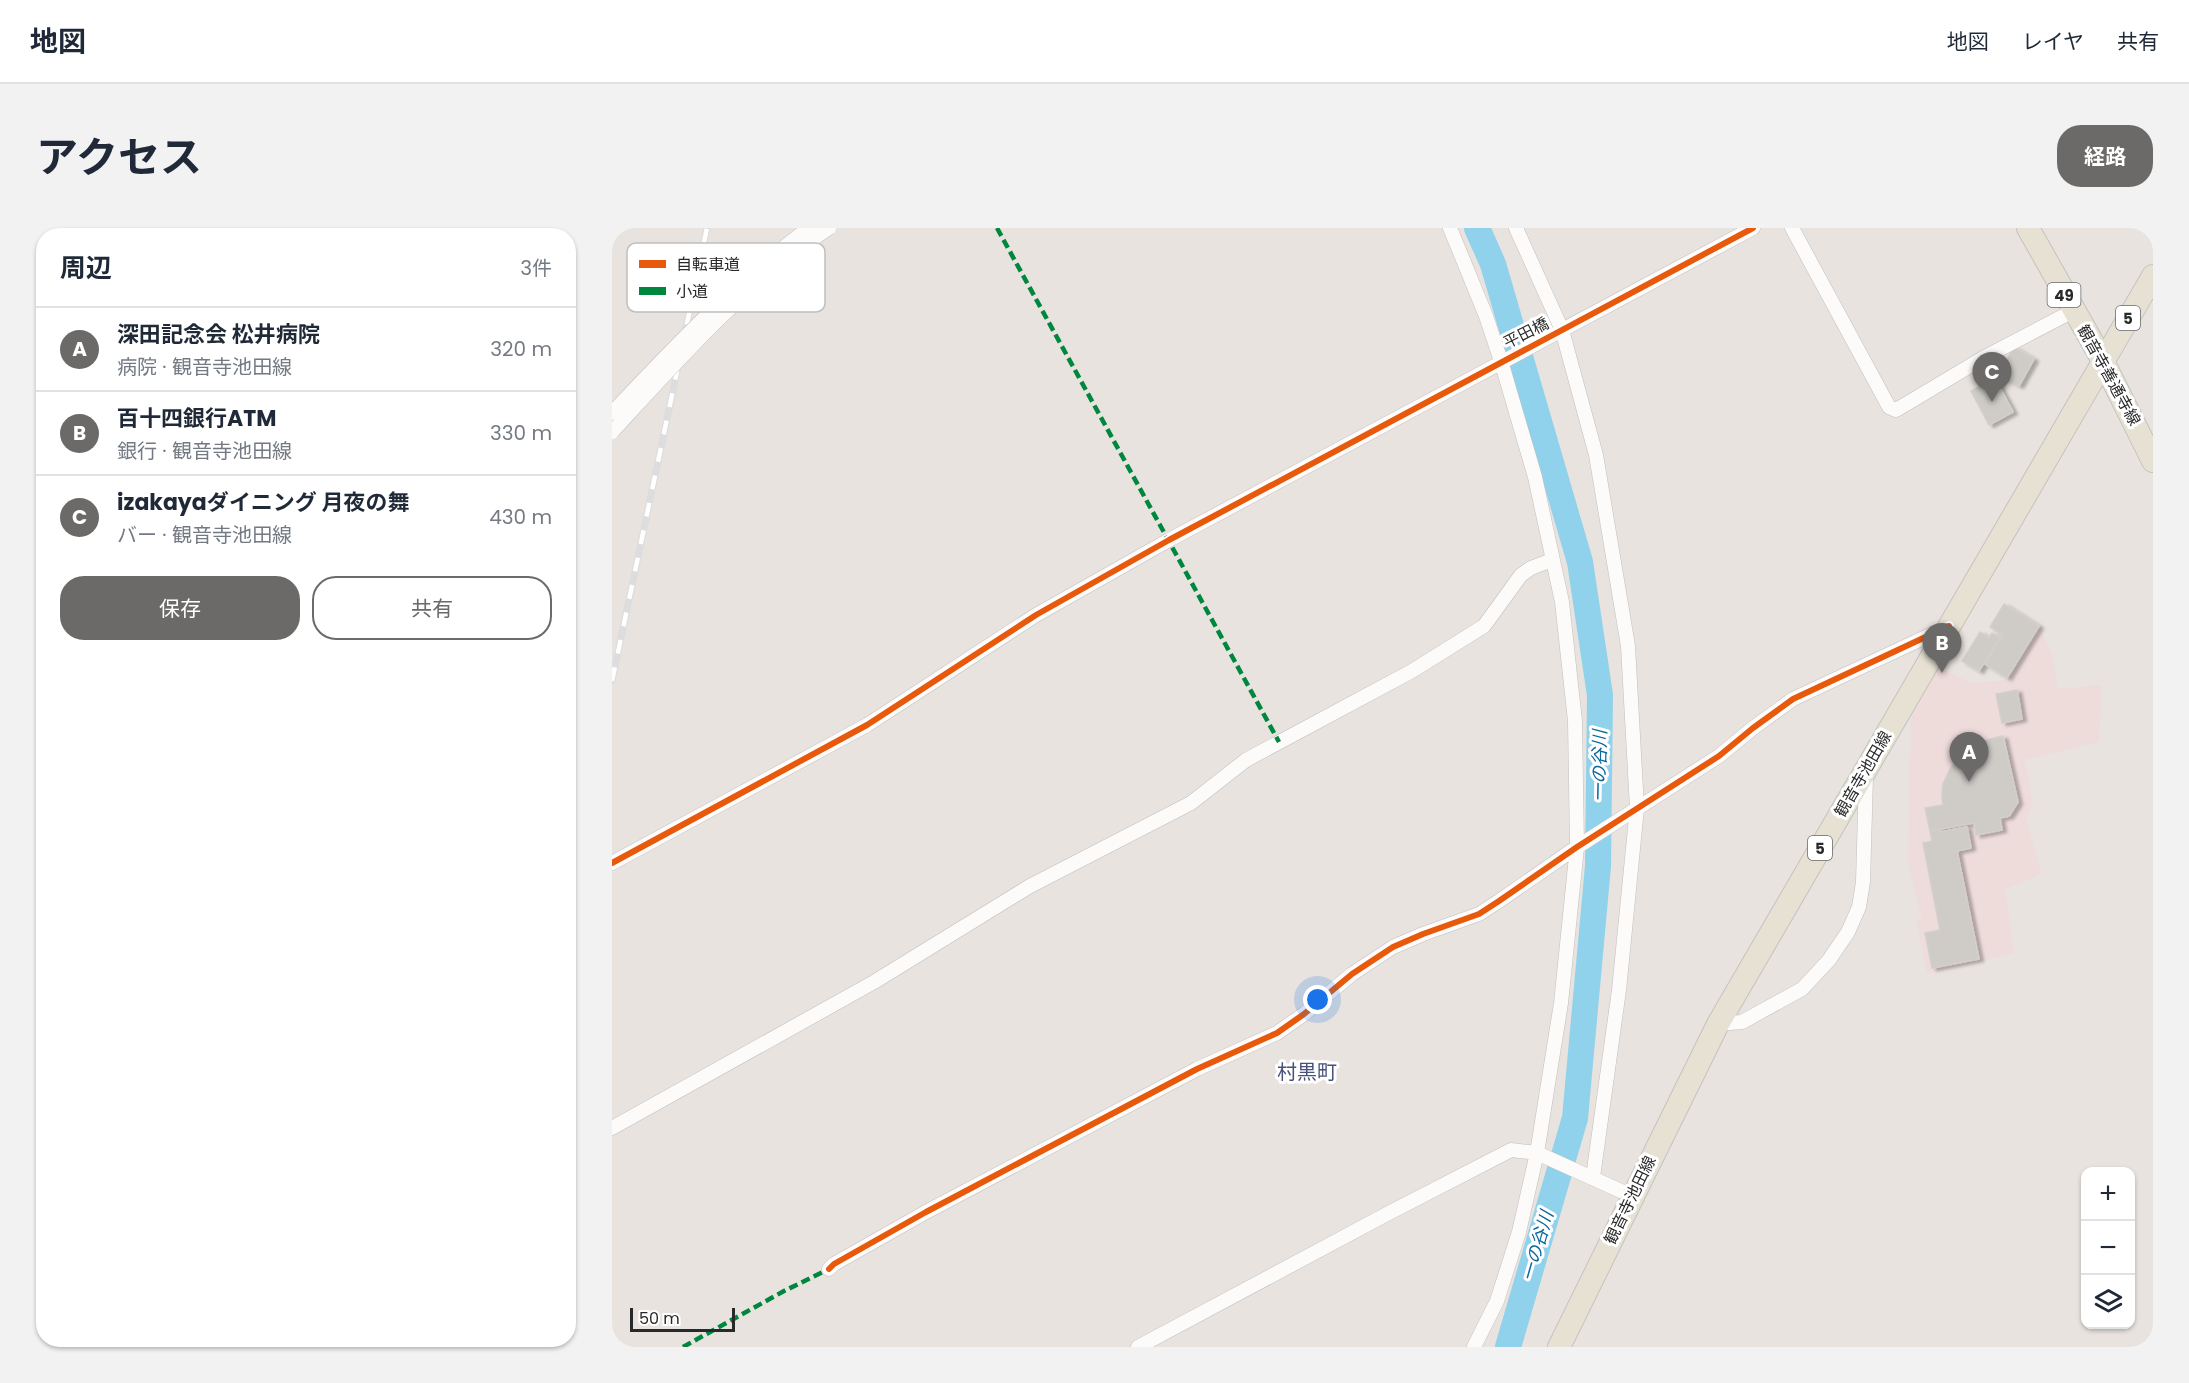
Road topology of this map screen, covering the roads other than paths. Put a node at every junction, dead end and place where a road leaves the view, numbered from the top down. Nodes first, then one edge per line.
1 (809, 228) edge
2 (829, 228) edge
3 (1449, 228) edge
4 (1516, 228) edge
5 (1753, 228) edge
6 (1792, 228) edge
7 (2028, 228) edge
8 (789, 243) edge
9 (809, 243) edge
10 (2153, 276) edge
11 (2073, 311) junction
12 (710, 312) edge
13 (727, 312) edge
14 (711, 326) junction
15 (1562, 330) junction
16 (1501, 361) junction
17 (2103, 361) junction
18 (612, 413) edge
19 (612, 425) edge
20 (612, 432) edge
21 (2153, 460) edge
22 (1552, 560) junction
23 (1949, 626) junction
24 (1866, 771) junction
25 (1637, 808) junction
26 (1577, 847) junction
27 (612, 863) edge
28 (1718, 1024) junction
29 (612, 1128) edge
30 (1537, 1153) junction
31 (1593, 1178) junction
32 (1632, 1196) junction
33 (830, 1269) dead end
34 (1138, 1347) edge
35 (1474, 1347) edge
36 (1559, 1347) edge

1 - 8 street, bridge
2 - 9 street, bridge
3 - 16 street
4 - 15 street
5 - 15 street, 平田橋
6 - 11 street
7 - 11 main road, 観音寺善通寺線 / 49
10 - 17 main road, 観音寺池田線 / 5
11 - 17 main road, 観音寺善通寺線 / 49
12 - 18 street, bridge
13 - 14 street, bridge
14 - 19 street, bridge
14 - 20 street, bridge
15 - 16 street, 平田橋
15 - 25 street
16 - 22 street
16 - 27 street, 平田橋
17 - 21 main road, 観音寺善通寺線 / 49
17 - 23 main road, 観音寺池田線 / 5
22 - 26 street
22 - 29 street
23 - 24 main road, 観音寺池田線 / 5
23 - 25 street
24 - 28 main road, 観音寺池田線 / 5
24 - 28 street
25 - 26 street
25 - 31 street
26 - 30 street
26 - 33 street
28 - 32 main road, 観音寺池田線 / 5
30 - 31 street
30 - 34 street
30 - 35 street
31 - 32 street
32 - 36 main road, 観音寺池田線 / 5

